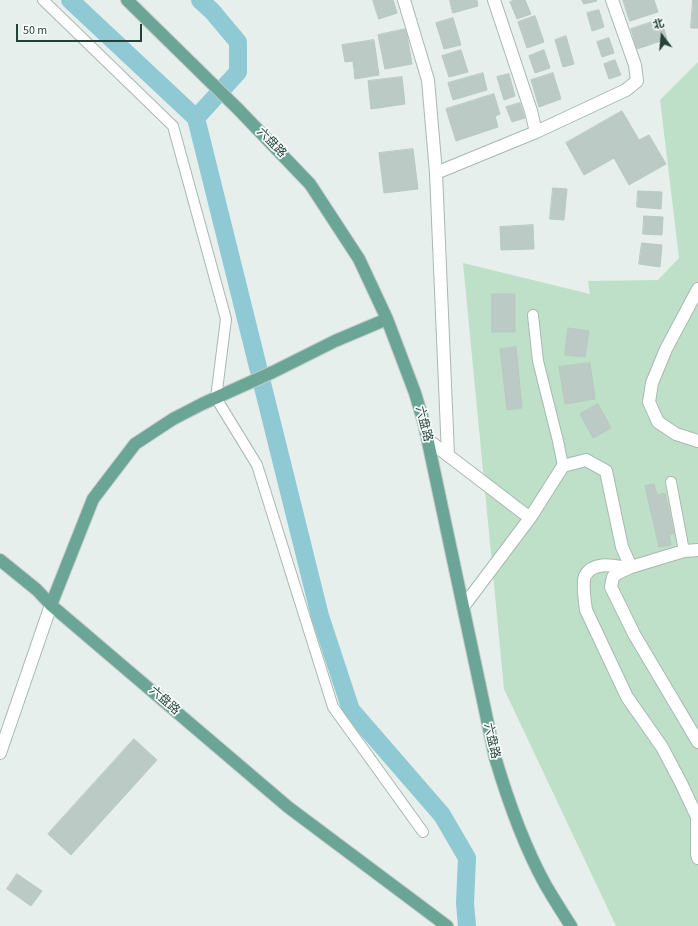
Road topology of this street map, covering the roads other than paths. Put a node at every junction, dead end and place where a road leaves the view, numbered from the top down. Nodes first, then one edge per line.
1 (43, 0) edge
2 (126, 0) edge
3 (404, 0) edge
4 (494, 0) edge
5 (612, 0) edge
6 (536, 132) junction
7 (436, 173) junction
8 (698, 289) edge
9 (533, 315) dead end
10 (387, 320) junction
11 (216, 398) junction
12 (428, 440) junction
13 (698, 441) edge
14 (448, 455) junction
15 (563, 466) junction
16 (671, 482) dead end
17 (530, 518) junction
18 (698, 550) edge
19 (684, 551) junction
20 (0, 560) edge
21 (629, 568) junction
22 (51, 605) junction
23 (463, 606) junction
24 (698, 742) edge
25 (0, 753) edge
26 (423, 832) dead end
27 (698, 858) edge
28 (447, 926) edge
29 (571, 926) edge

1 - 11 lane
2 - 10 main road, 六盘路
3 - 7 street
4 - 6 street
5 - 6 street
6 - 7 street
7 - 14 street
8 - 13 street
9 - 15 lane
10 - 11 main road
10 - 12 main road, 六盘路
11 - 22 main road
11 - 26 lane
12 - 14 street
12 - 23 main road, 六盘路
14 - 17 street
15 - 17 street
15 - 21 street
16 - 19 lane
17 - 23 street
18 - 19 street
19 - 21 street
20 - 22 main road, 六盘路
21 - 24 street
21 - 27 street
22 - 25 street
22 - 28 main road, 六盘路
23 - 29 main road, 六盘路

